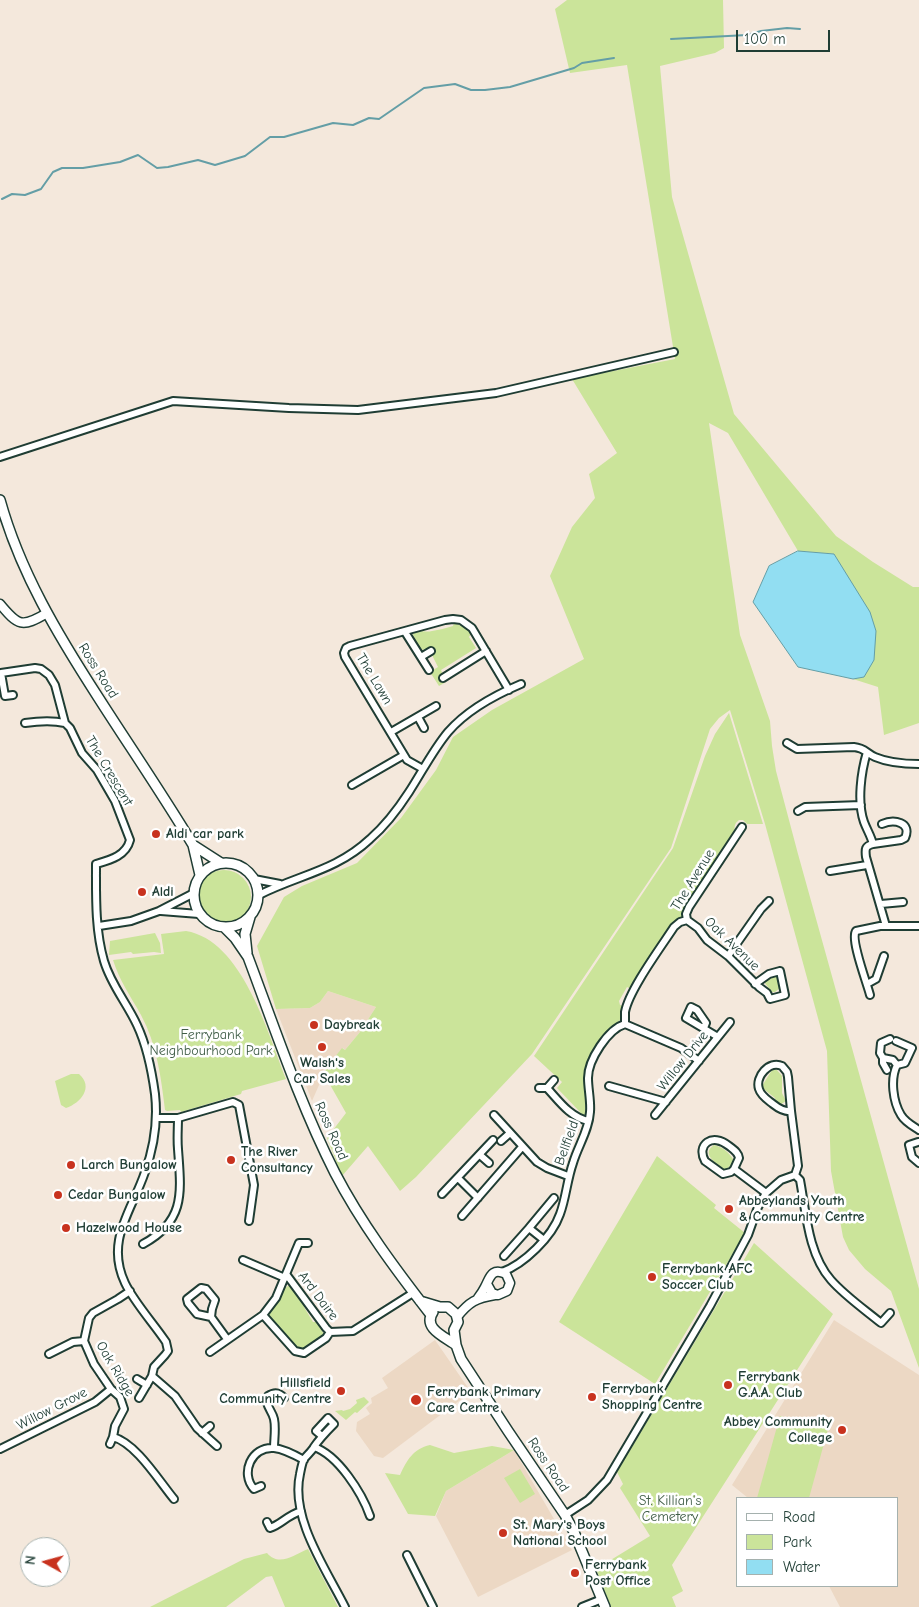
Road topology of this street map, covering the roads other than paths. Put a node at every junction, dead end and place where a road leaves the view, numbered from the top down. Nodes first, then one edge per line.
1 (674, 352) dead end
2 (0, 457) edge
3 (0, 500) edge
4 (0, 604) edge
5 (47, 613) junction
6 (405, 632) junction
7 (431, 651) dead end
8 (486, 651) junction
9 (421, 657) junction
10 (428, 670) dead end
11 (443, 678) dead end
12 (521, 684) dead end
13 (509, 690) junction
14 (13, 695) dead end
15 (436, 706) dead end
16 (418, 717) junction
17 (25, 723) dead end
18 (65, 723) junction
19 (424, 728) dead end
20 (391, 732) junction
21 (787, 744) dead end
22 (867, 752) junction
23 (404, 755) junction
24 (919, 764) edge
25 (423, 768) junction
26 (352, 786) dead end
27 (861, 805) junction
28 (798, 811) dead end
29 (882, 824) dead end
30 (742, 827) dead end
31 (914, 838) dead end
32 (902, 840) junction
33 (873, 844) junction
34 (193, 845) junction
35 (221, 863) junction
36 (867, 865) junction
37 (830, 871) dead end
38 (200, 875) junction
39 (254, 879) junction
40 (280, 884) junction
41 (194, 893) junction
42 (259, 895) junction
43 (769, 901) dead end
44 (903, 902) dead end
45 (881, 904) junction
46 (159, 911) junction
47 (199, 914) junction
48 (250, 917) junction
49 (687, 920) junction
50 (99, 926) junction
51 (886, 926) junction
52 (919, 926) edge
53 (224, 927) junction
54 (728, 956) junction
55 (884, 956) dead end
56 (248, 957) junction
57 (867, 984) junction
58 (757, 985) junction
59 (870, 995) dead end
60 (730, 1022) dead end
61 (625, 1024) junction
62 (704, 1028) dead end
63 (718, 1037) junction
64 (883, 1058) junction
65 (699, 1061) junction
66 (897, 1065) junction
67 (887, 1070) dead end
68 (554, 1080) dead end
69 (609, 1086) dead end
70 (539, 1088) dead end
71 (547, 1088) junction
72 (666, 1102) junction
73 (791, 1111) junction
74 (494, 1115) dead end
75 (655, 1115) dead end
76 (156, 1118) junction
77 (178, 1118) junction
78 (588, 1121) junction
79 (919, 1130) edge
80 (510, 1133) junction
81 (493, 1140) dead end
82 (502, 1141) dead end
83 (918, 1142) edge
84 (522, 1147) junction
85 (480, 1154) junction
86 (919, 1163) edge
87 (489, 1164) dead end
88 (734, 1169) junction
89 (796, 1175) junction
90 (568, 1176) junction
91 (458, 1178) junction
92 (766, 1193) junction
93 (442, 1194) dead end
94 (478, 1198) junction
95 (554, 1198) dead end
96 (462, 1216) dead end
97 (249, 1221) dead end
98 (529, 1228) junction
99 (544, 1240) junction
100 (308, 1243) dead end
101 (143, 1244) dead end
102 (504, 1256) dead end
103 (243, 1260) dead end
104 (514, 1268) junction
105 (502, 1272) junction
106 (285, 1276) junction
107 (510, 1280) junction
108 (487, 1284) junction
109 (130, 1291) junction
110 (413, 1293) junction
111 (494, 1295) junction
112 (478, 1298) junction
113 (420, 1301) junction
114 (444, 1307) junction
115 (465, 1307) junction
116 (890, 1313) dead end
117 (262, 1314) junction
118 (431, 1315) junction
119 (211, 1317) junction
120 (457, 1317) junction
121 (454, 1330) junction
122 (330, 1332) junction
123 (441, 1334) junction
124 (227, 1339) junction
125 (84, 1342) junction
126 (456, 1345) junction
127 (210, 1352) dead end
128 (48, 1354) dead end
129 (152, 1376) junction
130 (137, 1379) dead end
131 (146, 1385) junction
132 (111, 1390) junction
133 (139, 1398) dead end
134 (284, 1398) dead end
135 (210, 1426) dead end
136 (202, 1433) junction
137 (322, 1436) dead end
138 (113, 1437) junction
139 (110, 1444) dead end
140 (1, 1446) edge
141 (217, 1446) dead end
142 (314, 1447) junction
143 (274, 1448) junction
144 (304, 1460) junction
145 (261, 1486) dead end
146 (174, 1499) dead end
147 (301, 1511) junction
148 (565, 1515) junction
149 (370, 1516) dead end
150 (267, 1522) dead end
151 (407, 1555) dead end
152 (604, 1603) edge
153 (345, 1607) edge
154 (434, 1607) edge
155 (582, 1607) edge

1 - 2 street
3 - 5 main road, Ross Road
4 - 5 street
5 - 34 main road, Ross Road
6 - 8 street, The Lawn
6 - 9 street
6 - 20 street, The Lawn
7 - 9 street
8 - 11 street
8 - 13 street, The Lawn
9 - 10 street
12 - 13 street
13 - 25 street
14 - 18 street, The Crescent
15 - 16 street
16 - 19 street
16 - 20 street
17 - 18 street
18 - 50 street, The Crescent
20 - 23 street, The Lawn
21 - 22 street
22 - 24 street
22 - 27 street
23 - 25 street, The Lawn
23 - 26 street
25 - 40 street
27 - 28 street
27 - 33 street
29 - 32 street
30 - 49 street, The Avenue
31 - 32 street
32 - 33 street
33 - 36 street
34 - 35 main road
34 - 38 main road
35 - 38 main road
35 - 39 main road
36 - 37 street
36 - 45 street
38 - 41 main road
39 - 40 street
39 - 42 main road
40 - 42 street
41 - 46 street
41 - 47 main road
42 - 48 main road
43 - 54 street
44 - 45 street
45 - 51 street
46 - 47 street
46 - 50 street
47 - 53 main road
48 - 53 main road
48 - 56 main road
49 - 54 street, Oak Avenue
49 - 61 street, The Avenue
50 - 76 street
51 - 52 street
51 - 57 street
53 - 56 main road
54 - 58 street, Oak Avenue
55 - 57 street
56 - 110 main road, Ross Road
57 - 59 street
58 - 58 street, Oak Avenue
60 - 63 street, Willow Drive
61 - 65 street
61 - 78 street, Bellfield
62 - 63 street
63 - 65 street, Willow Drive
64 - 66 street
64 - 66 street
64 - 67 street
65 - 72 street, Willow Drive
66 - 79 street
68 - 71 street
69 - 72 street
70 - 71 street
71 - 78 street
72 - 75 street, Willow Drive
73 - 73 street
73 - 89 street
74 - 80 street
76 - 77 street
76 - 109 street
77 - 97 street
77 - 101 street
78 - 90 street, Bellfield
80 - 82 street
80 - 84 street
81 - 85 street
83 - 86 street
84 - 90 street
84 - 94 street
85 - 87 street
85 - 91 street
88 - 88 street
88 - 92 street
89 - 92 street
89 - 116 street
90 - 99 street, Bellfield
91 - 93 street
91 - 94 street
92 - 148 street
94 - 96 street
95 - 98 street
98 - 99 street
98 - 102 street
99 - 104 street, Bellfield
100 - 106 street, Ard Daire
103 - 106 street, Ard Daire
104 - 105 street, Bellfield
104 - 107 street, Bellfield
105 - 107 street
105 - 108 street
106 - 117 street, Ard Daire
106 - 122 street, Ard Daire
107 - 111 street
108 - 111 street
108 - 112 street
109 - 125 street, Oak Ridge
109 - 129 street, Oak Ridge
110 - 113 main road, Ross Road
110 - 122 street, Ard Daire
111 - 112 street
112 - 115 street
113 - 114 main road
113 - 118 main road, Ross Road
114 - 115 street
114 - 118 main road
114 - 120 main road
115 - 120 street
117 - 122 street, Ard Daire
117 - 124 street, Ard Daire
118 - 123 main road
119 - 119 street
119 - 124 street
120 - 121 main road
121 - 123 main road
121 - 126 main road
123 - 126 main road
124 - 127 street, Ard Daire
125 - 128 street
125 - 132 street, Oak Ridge
126 - 148 main road, Ross Road
129 - 131 street, Oak Ridge
129 - 136 street
130 - 131 street, Oak Ridge
131 - 133 street, Oak Ridge
132 - 138 street, Oak Ridge
132 - 140 street, Willow Grove
134 - 143 street
135 - 136 street
136 - 141 street
137 - 142 street
138 - 139 street, Oak Ridge
138 - 146 street
142 - 144 street
142 - 149 street
143 - 144 street
143 - 145 street
144 - 147 street
147 - 150 street
147 - 153 street
148 - 152 main road, Ross Road
151 - 154 street
152 - 155 street

